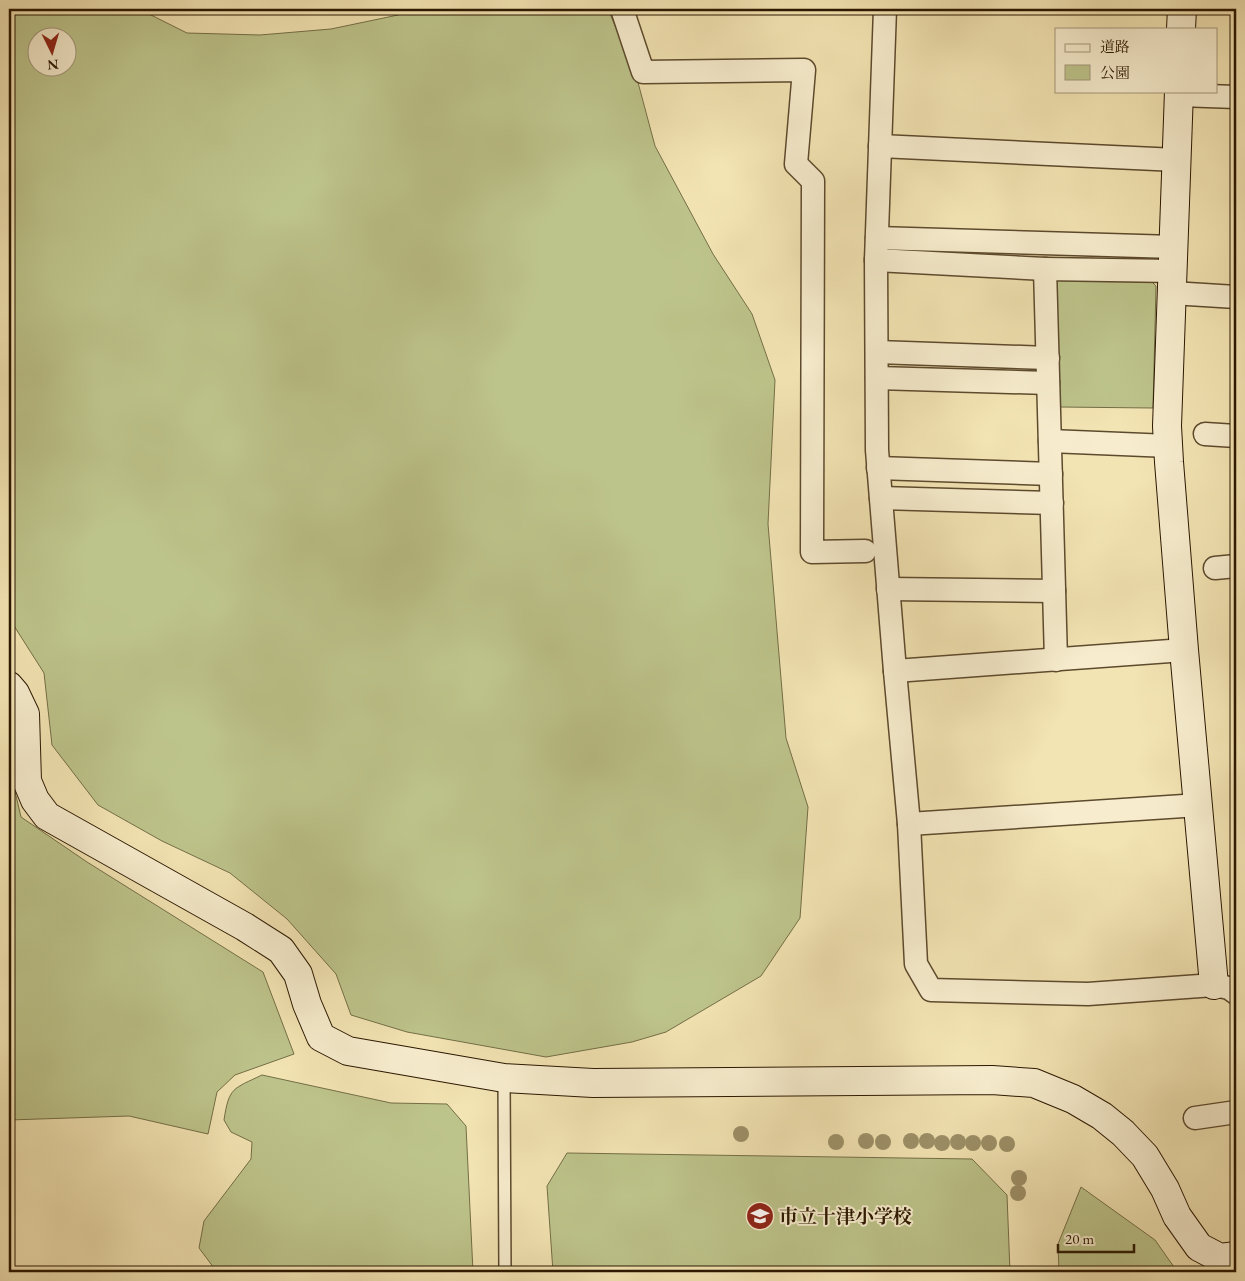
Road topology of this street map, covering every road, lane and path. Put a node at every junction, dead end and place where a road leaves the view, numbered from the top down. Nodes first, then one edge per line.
1 (622, 9) edge
2 (885, 9) edge
3 (1182, 9) edge
4 (1181, 28) edge
5 (1179, 93) edge
6 (1236, 97) edge
7 (880, 146) junction
8 (1177, 160) junction
9 (877, 238) junction
10 (876, 260) junction
11 (1045, 268) junction
12 (1173, 270) junction
13 (1236, 297) edge
14 (877, 352) junction
15 (1048, 358) junction
16 (877, 378) junction
17 (1048, 383) junction
18 (1205, 434) dead end
19 (1236, 436) edge
20 (1050, 441) junction
21 (1169, 446) junction
22 (878, 468) junction
23 (1051, 474) junction
24 (881, 498) junction
25 (1052, 503) junction
26 (865, 551) dead end
27 (888, 589) junction
28 (1054, 591) junction
29 (1184, 650) junction
30 (1056, 660) junction
31 (895, 671) junction
32 (9, 686) edge
33 (1199, 805) junction
34 (910, 824) junction
35 (1225, 989) edge
36 (504, 1078) junction
37 (1236, 1112) edge
38 (1195, 1118) dead end
39 (1236, 1256) edge
40 (505, 1272) edge

1 - 26 street
2 - 7 street
3 - 4 street
5 - 6 street
5 - 8 street
7 - 8 street
7 - 9 street
8 - 12 street
9 - 10 street
9 - 12 street
10 - 11 street
10 - 14 street
11 - 12 street
11 - 15 street
12 - 13 street
12 - 21 street
14 - 15 street
14 - 16 street
15 - 17 street
16 - 17 street
16 - 22 street
17 - 20 street
18 - 19 street
20 - 21 street
20 - 23 street
21 - 29 street
22 - 23 street
22 - 24 street
23 - 25 street
24 - 25 street
24 - 27 street
25 - 28 street
27 - 28 street
27 - 31 street
28 - 30 street
29 - 30 street
29 - 33 street
30 - 31 street
31 - 34 street
32 - 36 street
33 - 34 street
33 - 35 street
34 - 35 street
36 - 39 street
36 - 40 lane
37 - 38 street

